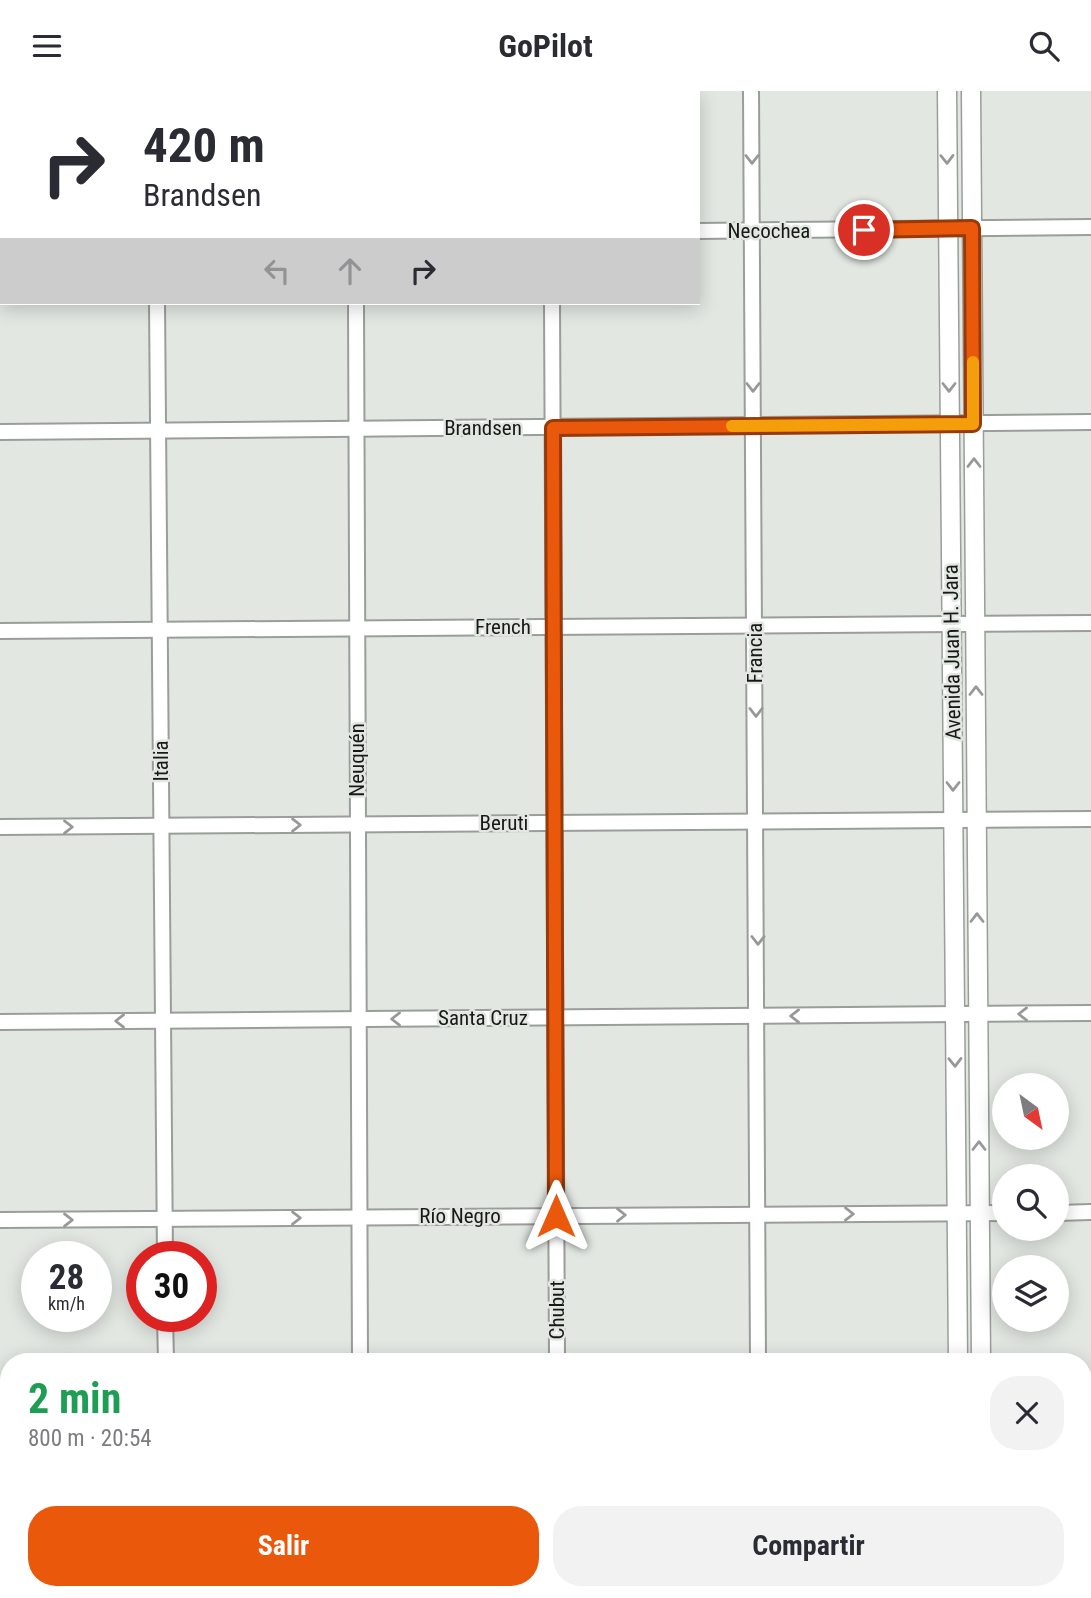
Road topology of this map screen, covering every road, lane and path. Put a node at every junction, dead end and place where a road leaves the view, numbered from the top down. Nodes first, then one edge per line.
1 (751, 91) edge
2 (947, 91) edge
3 (971, 91) edge
4 (1091, 227) edge
5 (972, 228) junction
6 (948, 230) junction
7 (700, 231) edge
8 (752, 231) junction
9 (158, 305) edge
10 (356, 305) edge
11 (552, 305) edge
12 (1091, 422) edge
13 (950, 424) junction
14 (973, 424) junction
15 (754, 426) junction
16 (553, 428) junction
17 (356, 429) junction
18 (158, 431) junction
19 (0, 432) edge
20 (975, 623) junction
21 (1091, 623) edge
22 (951, 624) junction
23 (755, 625) junction
24 (553, 627) junction
25 (357, 628) junction
26 (160, 629) junction
27 (0, 631) edge
28 (1091, 819) edge
29 (953, 820) junction
30 (977, 820) junction
31 (757, 821) junction
32 (554, 823) junction
33 (358, 824) junction
34 (161, 826) junction
35 (0, 827) edge
36 (1091, 1013) edge
37 (955, 1014) junction
38 (978, 1014) junction
39 (758, 1016) junction
40 (555, 1018) junction
41 (358, 1019) junction
42 (163, 1021) junction
43 (0, 1022) edge
44 (1091, 1212) edge
45 (1069, 1213) edge
46 (760, 1214) junction
47 (957, 1214) junction
48 (980, 1214) junction
49 (992, 1214) edge
50 (556, 1216) junction
51 (359, 1217) junction
52 (164, 1219) junction
53 (0, 1220) edge
54 (165, 1241) edge
55 (165, 1332) edge
56 (166, 1353) edge
57 (360, 1353) edge
58 (557, 1353) edge
59 (758, 1353) edge
60 (958, 1353) edge
61 (981, 1353) edge

1 -> 8 street, Francia
2 -> 6 main road, Avenida Juan H. Jara
3 - 5 main road, Avenida Juan H. Jara
4 - 5 street, Necochea
5 - 6 street, Necochea
5 - 14 main road, Avenida Juan H. Jara
6 - 8 street, Necochea
6 -> 13 main road, Avenida Juan H. Jara
7 - 8 street, Necochea
8 -> 15 street, Francia
9 - 18 street, Italia
10 - 17 street, Neuquén
11 - 16 street, Chubut
12 - 14 street, Brandsen
13 - 14 street, Brandsen
13 - 15 street, Brandsen
13 - 22 main road, Avenida Juan H. Jara
20 -> 14 main road, Avenida Juan H. Jara
15 - 16 street, Brandsen
15 - 23 street, Francia
16 - 17 street, Brandsen
16 - 24 street, Chubut
17 - 18 street, Brandsen
17 - 25 street, Neuquén
18 - 19 street, Brandsen
18 - 26 street, Italia
20 - 21 street, French
20 - 22 street, French
30 -> 20 main road, Avenida Juan H. Jara
22 - 23 street, French
22 -> 29 main road, Avenida Juan H. Jara
23 - 24 street, French
23 -> 31 street, Francia
24 - 25 street, French
24 - 32 street, Chubut
25 - 26 street, French
25 - 33 street, Neuquén
26 - 27 street, French
26 - 34 street, Italia
28 - 30 street, Beruti
29 - 30 street, Beruti
29 - 31 street, Beruti
29 - 37 main road, Avenida Juan H. Jara
38 -> 30 main road, Avenida Juan H. Jara
31 - 32 street, Beruti
31 -> 39 street, Francia
32 - 33 street, Beruti
32 - 40 street, Chubut
34 -> 33 street, Beruti
33 - 41 street, Neuquén
35 -> 34 street, Beruti
34 - 42 street, Italia
36 -> 38 street, Santa Cruz
37 - 38 street, Santa Cruz
37 -> 39 street, Santa Cruz
37 -> 47 main road, Avenida Juan H. Jara
48 -> 38 main road, Avenida Juan H. Jara
39 - 40 street, Santa Cruz
39 - 46 street, Francia
40 -> 41 street, Santa Cruz
40 - 50 street, Chubut
41 - 42 street, Santa Cruz
41 - 51 street, Neuquén
42 -> 43 street, Santa Cruz
42 - 52 street, Italia
44 - 45 street
46 -> 47 street, Río Negro
50 -> 46 street, Río Negro
46 - 59 street, Francia
47 - 48 street, Río Negro
47 - 60 main road, Avenida Juan H. Jara
48 - 49 street, Río Negro
48 - 61 main road, Avenida Juan H. Jara
50 - 51 street, Río Negro
50 - 58 street, Chubut
52 -> 51 street, Río Negro
51 - 57 street, Neuquén
53 -> 52 street, Río Negro
52 - 54 street, Italia
55 - 56 street

